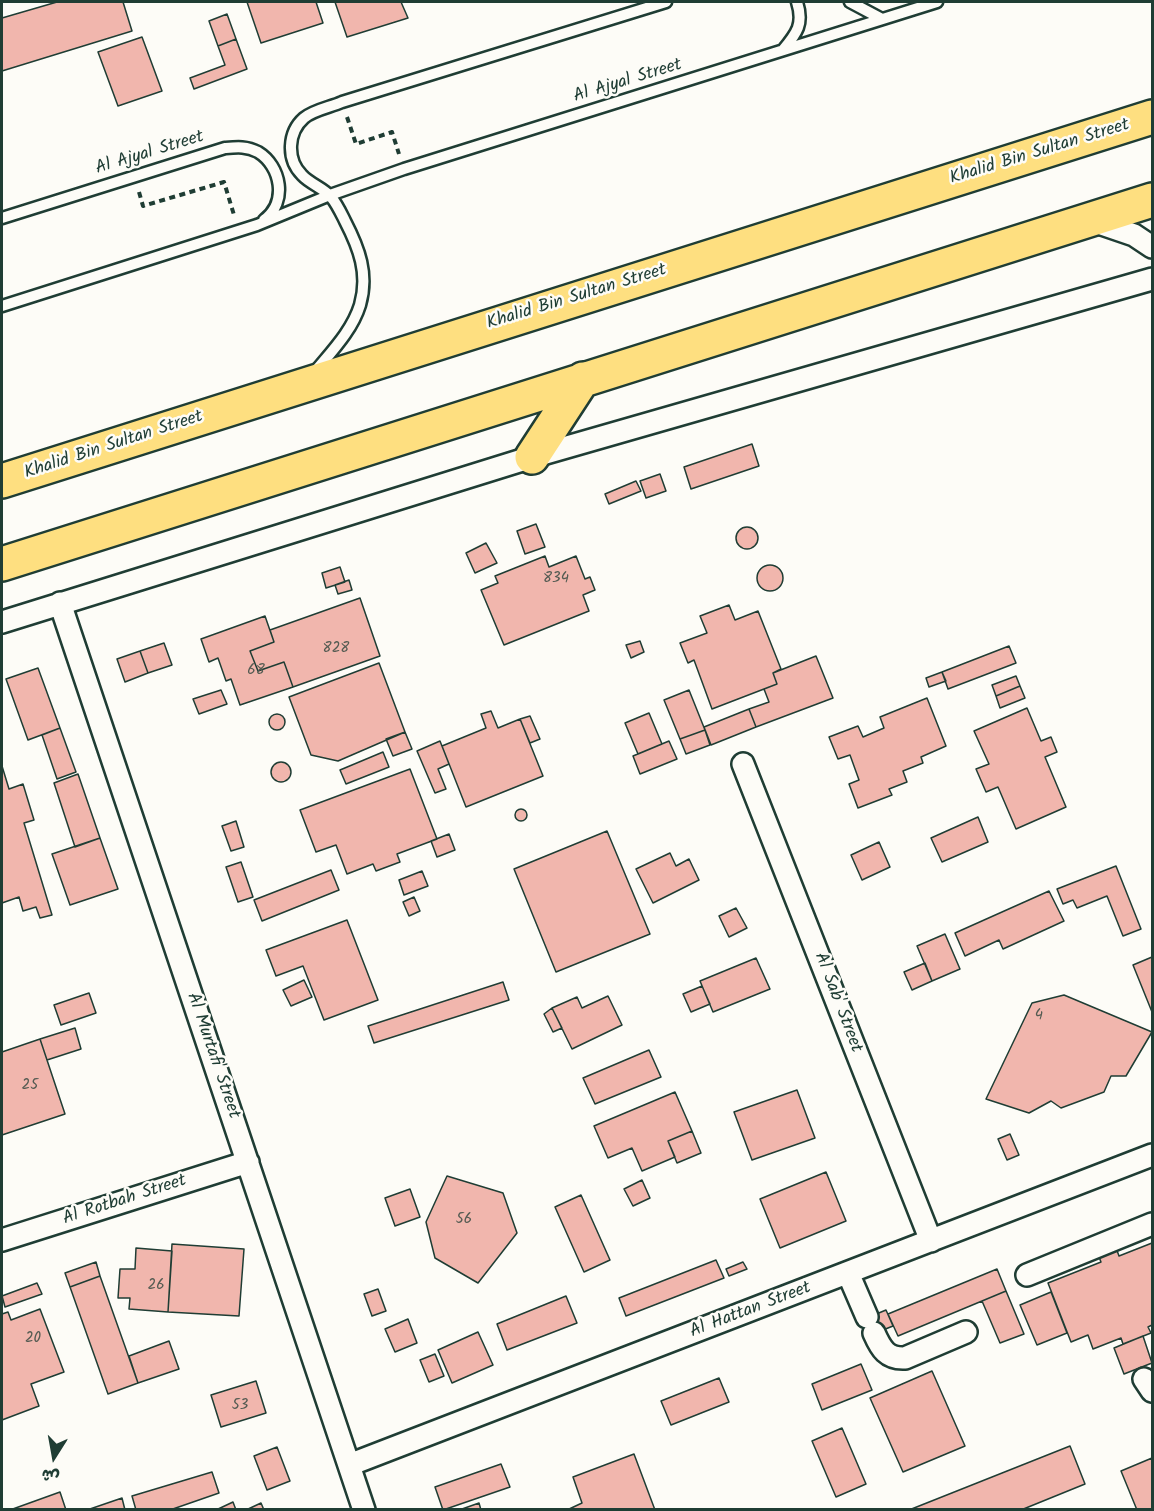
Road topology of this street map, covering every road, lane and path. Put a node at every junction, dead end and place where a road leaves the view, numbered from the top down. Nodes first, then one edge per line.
1 (666, 2) edge
2 (797, 2) edge
3 (850, 2) edge
4 (937, 2) edge
5 (882, 19) junction
6 (783, 50) junction
7 (342, 102) junction
8 (1152, 117) edge
9 (405, 169) junction
10 (134, 177) junction
11 (330, 195) junction
12 (1152, 200) edge
13 (2, 218) edge
14 (1089, 220) junction
15 (257, 225) junction
16 (239, 231) junction
17 (1152, 247) edge
18 (1152, 279) edge
19 (2, 306) edge
20 (583, 379) junction
21 (305, 385) junction
22 (532, 457) junction
23 (2, 481) edge
24 (2, 564) edge
25 (60, 603) junction
26 (2, 622) edge
27 (743, 764) dead end
28 (1152, 1155) edge
29 (248, 1162) junction
30 (1152, 1224) edge
31 (2, 1240) edge
32 (931, 1242) junction
33 (848, 1274) junction
34 (1027, 1275) dead end
35 (966, 1332) dead end
36 (349, 1465) junction
37 (364, 1509) edge

1 - 7 lane
2 - 6 lane
3 - 5 lane
4 - 5 lane, Al Ajyal Street
5 - 6 lane, Al Ajyal Street
6 - 9 lane, Al Ajyal Street
7 - 9 path
7 - 11 lane
8 - 21 main road, Khalid Bin Sultan Street
9 - 11 lane, Al Ajyal Street
10 - 13 lane, Al Ajyal Street
10 - 15 lane, Al Ajyal Street
10 - 16 path
11 - 15 lane, Al Ajyal Street
11 - 21 lane
12 - 14 main road
14 - 17 street
14 - 20 main road
15 - 16 lane, Al Ajyal Street
16 - 19 lane, Al Ajyal Street
18 - 22 street
20 - 22 main road
20 - 24 main road
21 - 23 main road, Khalid Bin Sultan Street
22 - 25 street
25 - 26 street
25 - 29 street, Al Murtafi' Street
27 - 32 street, Al Sab' Street
28 - 32 street, Al Hattan Street
29 - 31 street, Al Rotbah Street
29 - 36 street, Al Murtafi' Street
30 - 34 street
32 - 33 street, Al Hattan Street
33 - 35 street
33 - 36 street, Al Hattan Street
36 - 37 street, Al Murtafi' Street

